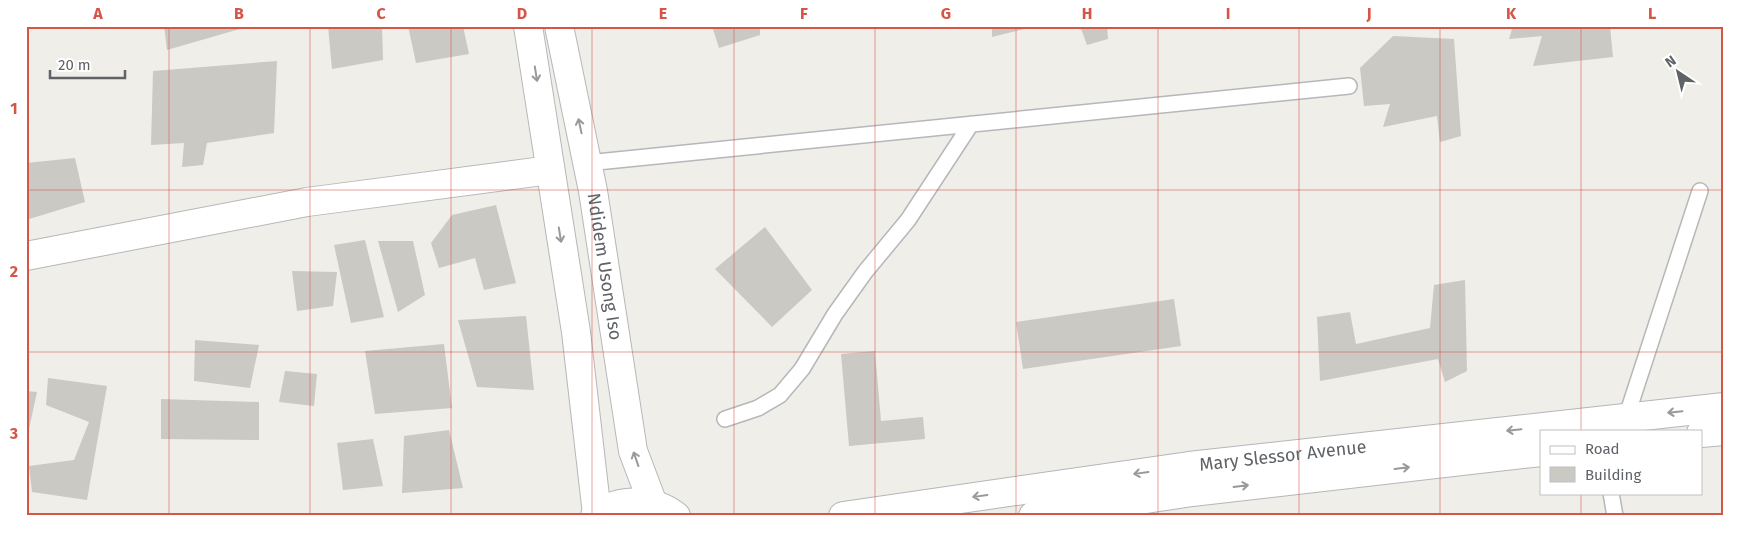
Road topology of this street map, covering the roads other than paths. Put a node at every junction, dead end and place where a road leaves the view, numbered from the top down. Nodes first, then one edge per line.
1 (528, 26) edge
2 (559, 26) edge
3 (1349, 86) dead end
4 (970, 124) junction
5 (587, 163) junction
6 (550, 170) junction
7 (1700, 191) dead end
8 (26, 256) edge
9 (1724, 406) edge
10 (1626, 418) junction
11 (724, 419) dead end
12 (1724, 431) edge
13 (1702, 433) edge
14 (1540, 452) edge
15 (1611, 494) edge
16 (665, 510) edge
17 (596, 515) edge
18 (843, 516) edge
19 (1033, 516) edge
20 (1615, 516) edge

1 -> 6 street
5 -> 2 street, Ndidem Usong Iso
3 - 4 lane
4 - 5 lane
4 - 11 lane
16 -> 5 street, Ndidem Usong Iso
6 - 8 street
6 -> 17 street
7 - 10 lane
9 -> 10 street, Mary Slessor Avenue
10 -> 18 street, Mary Slessor Avenue
12 - 13 street
19 -> 14 street, Mary Slessor Avenue
15 - 20 lane
16 - 17 street

